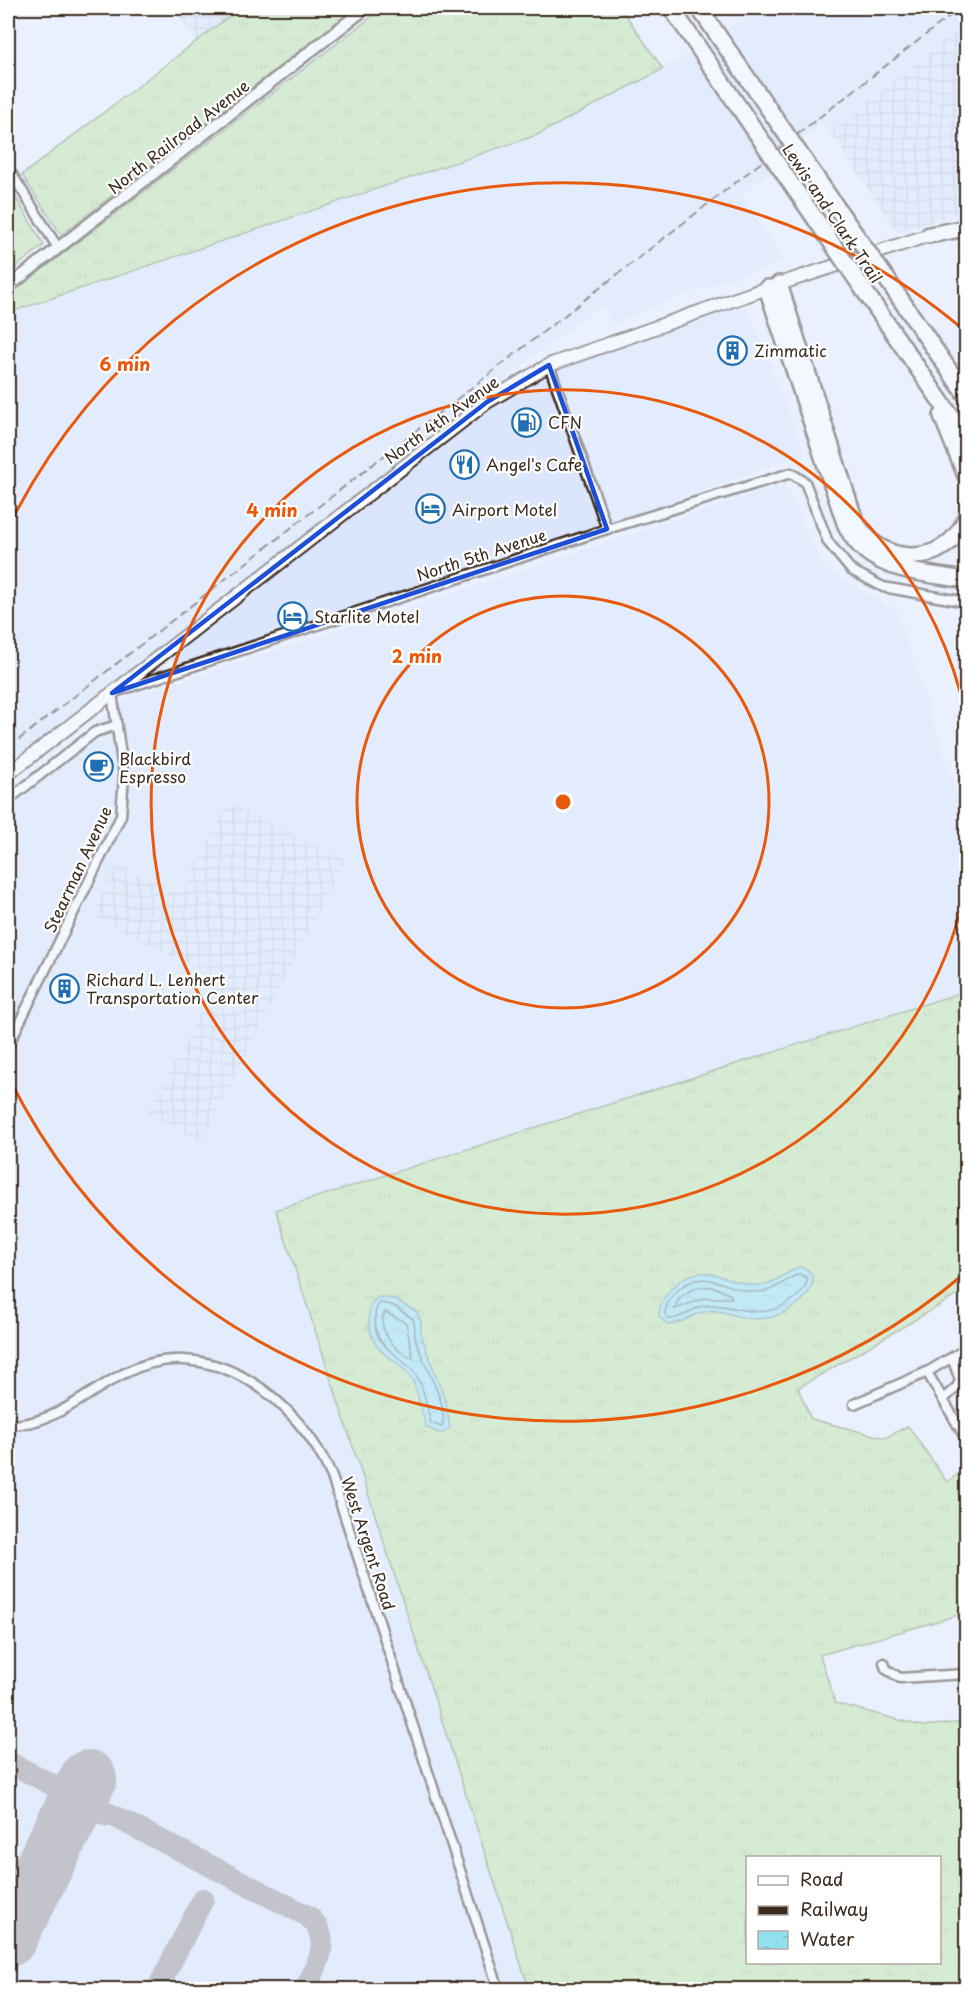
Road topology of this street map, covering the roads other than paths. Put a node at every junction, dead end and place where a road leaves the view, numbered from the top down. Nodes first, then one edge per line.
1 (366, 8) edge
2 (671, 8) edge
3 (699, 8) edge
4 (8, 168) edge
5 (966, 222) edge
6 (966, 228) edge
7 (929, 235) junction
8 (58, 248) junction
9 (773, 286) junction
10 (8, 287) edge
11 (549, 365) junction
12 (922, 373) junction
13 (966, 395) edge
14 (966, 438) edge
15 (966, 476) edge
16 (966, 518) edge
17 (606, 529) junction
18 (966, 580) edge
19 (966, 602) edge
20 (112, 693) junction
21 (117, 725) junction
22 (8, 774) edge
23 (8, 800) edge
24 (8, 1046) edge
25 (966, 1350) edge
26 (952, 1358) junction
27 (927, 1372) junction
28 (943, 1399) junction
29 (854, 1404) dead end
30 (8, 1425) edge
31 (966, 1439) edge
32 (884, 1663) dead end
33 (966, 1674) edge
34 (499, 1989) edge

1 - 8 street, North Railroad Avenue
2 - 12 highway, Lewis and Clark Trail, bridge
3 - 13 highway, Lewis and Clark Trail, bridge
4 - 8 street
5 - 7 main road, North 4th Avenue
6 - 7 highway
7 - 9 main road, North 4th Avenue
8 - 10 street, North Railroad Avenue
9 - 11 main road, North 4th Avenue
9 - 16 highway
9 - 18 highway
11 - 17 street
11 - 20 main road, North 4th Avenue
12 - 14 highway, Lewis and Clark Trail
12 - 15 highway
17 - 19 street, North 5th Avenue
17 - 20 street, North 5th Avenue
20 - 21 street, Stearman Avenue
20 - 22 main road, North 4th Avenue
21 - 23 street
21 - 24 street, Stearman Avenue
25 - 26 street
26 - 27 street
26 - 28 street
27 - 28 street
27 - 29 street
28 - 31 street
30 - 34 street, West Argent Road
32 - 33 street

